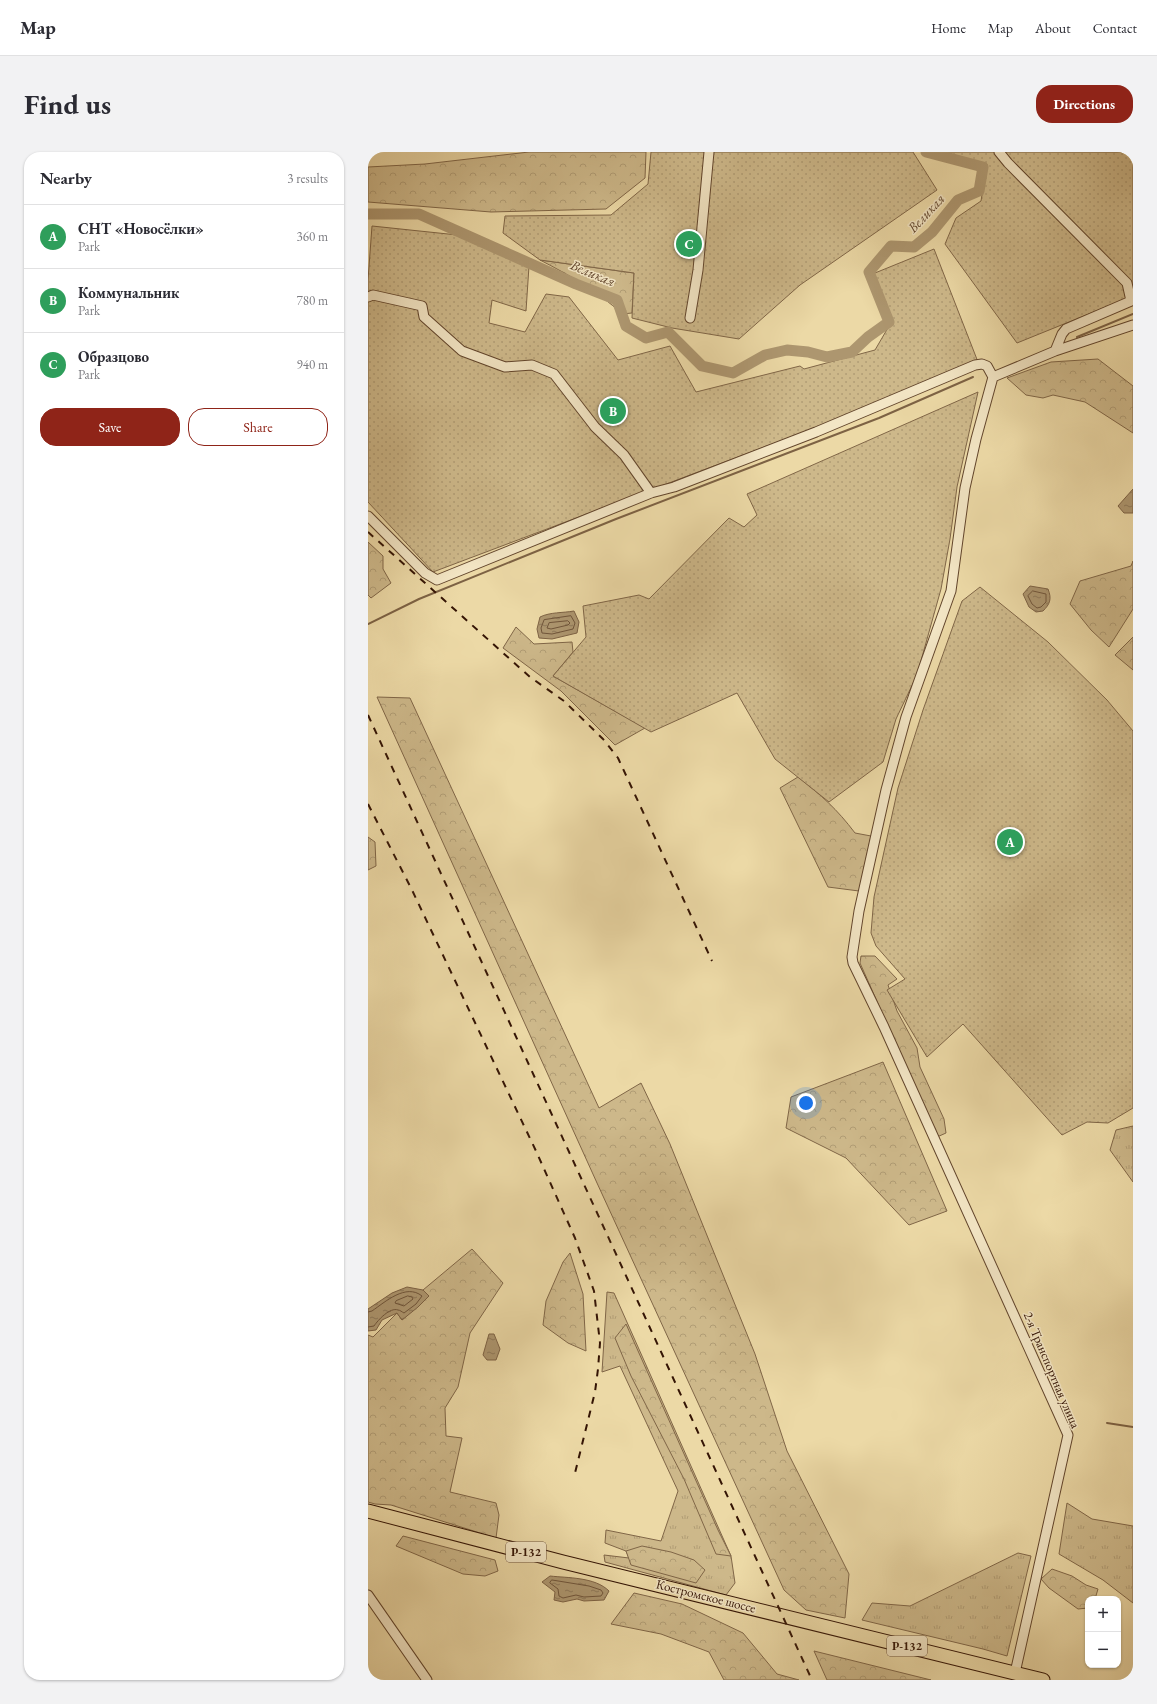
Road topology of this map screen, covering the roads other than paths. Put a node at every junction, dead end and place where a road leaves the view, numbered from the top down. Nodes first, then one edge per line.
1 (709, 152) edge
2 (999, 152) edge
3 (368, 297) edge
4 (690, 318) dead end
5 (1133, 325) edge
6 (1055, 351) junction
7 (993, 377) junction
8 (650, 493) junction
9 (368, 516) edge
10 (368, 1512) edge
11 (368, 1594) edge
12 (1015, 1673) junction
13 (427, 1680) edge
14 (1043, 1680) edge

1 - 4 street
2 - 6 street
3 - 8 street
5 - 6 street
6 - 7 street
7 - 8 street
7 - 12 street, 2-я Транспортная улица
8 - 9 street
10 - 12 highway, Костромское шоссе / Р-132
11 - 13 street
12 - 14 highway, Костромское шоссе / Р-132

